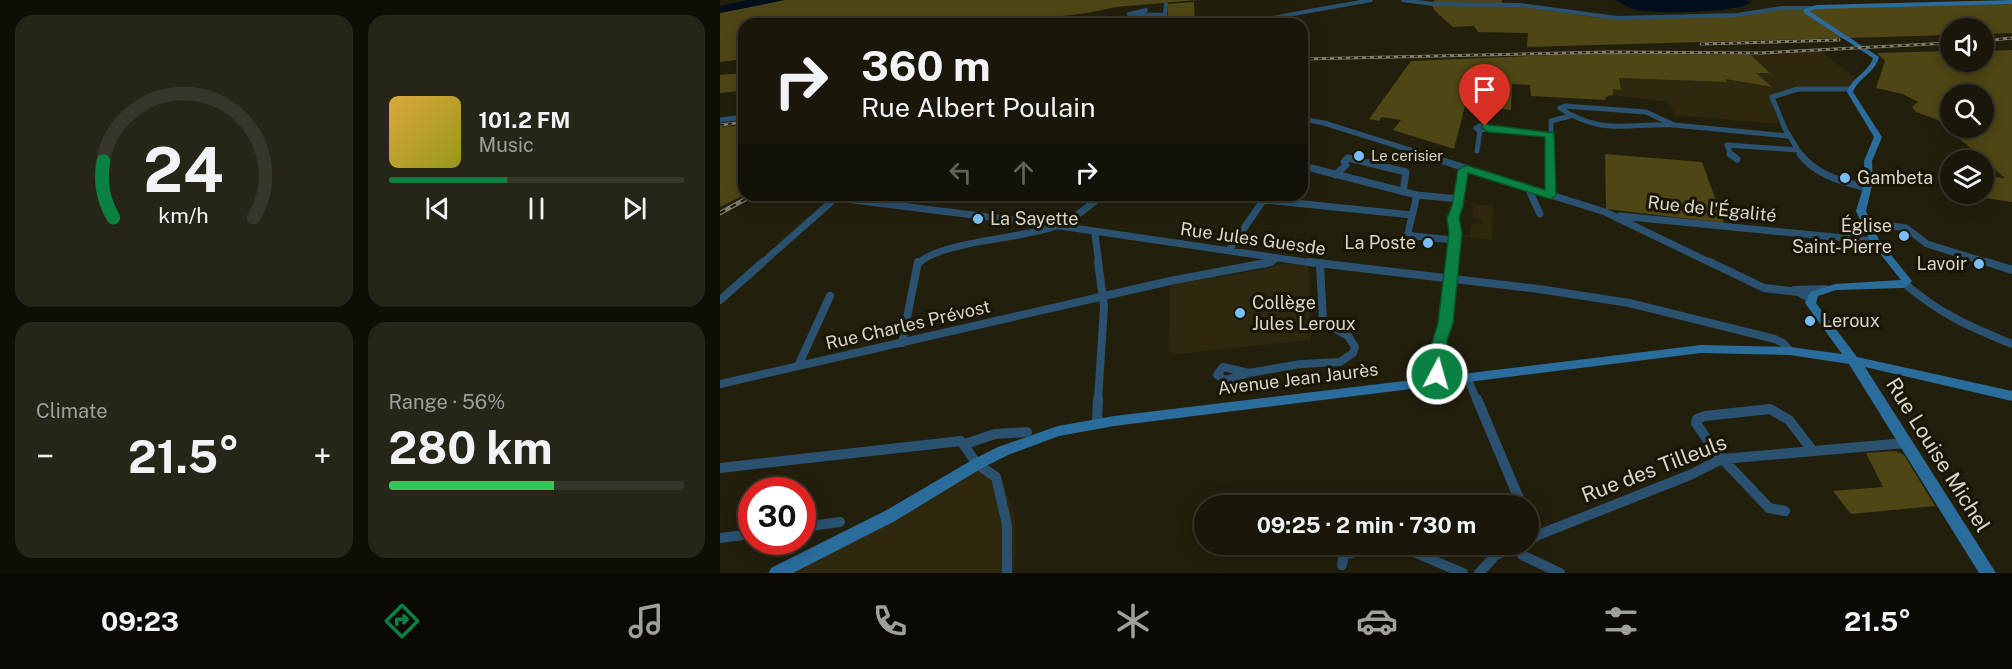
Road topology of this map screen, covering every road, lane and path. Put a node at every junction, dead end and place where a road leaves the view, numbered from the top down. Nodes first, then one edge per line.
1 (1371, 0) edge
2 (1403, 0) edge
3 (2012, 2) edge
4 (1166, 4) dead end
5 (1146, 10) dead end
6 (1808, 10) junction
7 (1165, 15) junction
8 (1165, 18) edge
9 (1270, 18) edge
10 (1850, 89) junction
11 (1570, 116) junction
12 (738, 118) edge
13 (720, 120) edge
14 (1308, 120) edge
15 (1660, 124) junction
16 (1550, 135) junction
17 (1789, 136) junction
18 (1798, 150) junction
19 (1477, 151) dead end
20 (1737, 159) dead end
21 (1311, 168) dead end
22 (1466, 168) junction
23 (1335, 175) junction
24 (1528, 188) junction
25 (1867, 188) junction
26 (1403, 192) junction
27 (1417, 195) junction
28 (1551, 195) junction
29 (1459, 199) junction
30 (832, 201) edge
31 (875, 201) edge
32 (1094, 201) edge
33 (1263, 201) edge
34 (1291, 201) edge
35 (1540, 214) dead end
36 (1412, 215) junction
37 (1618, 217) junction
38 (1865, 222) junction
39 (1059, 226) junction
40 (1098, 232) junction
41 (1454, 240) junction
42 (1875, 241) junction
43 (1229, 250) junction
44 (1277, 258) junction
45 (1320, 264) junction
46 (2012, 270) edge
47 (1450, 279) junction
48 (1905, 284) junction
49 (1826, 289) junction
50 (1790, 291) junction
51 (830, 296) dead end
52 (1103, 297) junction
53 (1810, 299) junction
54 (720, 300) edge
55 (902, 343) junction
56 (2012, 344) edge
57 (1790, 351) junction
58 (1853, 360) junction
59 (798, 366) junction
60 (1250, 373) dead end
61 (1467, 377) junction
62 (1435, 381) junction
63 (720, 384) edge
64 (2012, 396) edge
65 (1097, 423) junction
66 (1027, 432) dead end
67 (1906, 443) junction
68 (965, 444) junction
69 (1812, 450) junction
70 (1722, 459) junction
71 (977, 464) junction
72 (720, 469) edge
73 (1517, 495) edge
74 (1785, 511) dead end
75 (840, 522) dead end
76 (816, 525) edge
77 (1539, 535) edge
78 (738, 536) edge
79 (720, 538) edge
80 (1344, 555) edge
81 (1421, 555) edge
82 (1496, 555) edge
83 (1522, 555) edge
84 (1342, 565) dead end
85 (777, 573) edge
86 (1007, 573) edge
87 (1463, 573) edge
88 (1479, 573) edge
89 (1560, 573) edge
90 (1988, 573) edge

1 - 9 street
2 - 6 street
3 - 6 street
4 - 7 street
5 - 7 street
6 - 10 street
7 - 8 street
10 - 17 street
10 - 25 street
11 - 15 street
11 - 15 street
11 - 16 street
12 - 13 street
14 - 22 street
15 - 17 street
16 - 19 street
16 - 28 street
17 - 18 street
18 - 20 street
18 - 25 street
21 - 23 street
22 - 24 street
22 - 29 street
23 - 26 street
23 - 26 street
24 - 28 street
24 - 35 street
25 - 38 street
26 - 27 street
27 - 29 street
27 - 36 street
28 - 37 street
29 - 41 street
30 - 54 street
31 - 39 street, Rue Jules Guesde
32 - 39 street
33 - 43 street
34 - 36 street
36 - 41 street
37 - 42 street, Rue de l'Égalité
37 - 50 street
38 - 42 street
38 - 46 street
39 - 40 street, Rue Jules Guesde
39 - 55 street
40 - 43 street, Rue Jules Guesde
40 - 52 street
41 - 47 street
42 - 48 street
43 - 44 street, Rue Jules Guesde
44 - 45 street, Rue Jules Guesde
44 - 52 street, Rue Charles Prévost
45 - 47 street, Rue Jules Guesde
45 - 60 street
47 - 57 street, Rue Jules Guesde
47 - 62 street
48 - 49 street
48 - 56 street
49 - 50 street
49 - 53 street
50 - 53 street
51 - 59 street
52 - 55 street, Rue Charles Prévost
52 - 65 street
53 - 58 street, Rue Louise Michel
55 - 59 street, Rue Charles Prévost
57 - 58 street, Avenue Jean Jaurès
57 - 61 street, Avenue Jean Jaurès
58 - 64 street, Avenue Jean Jaurès
58 - 67 street, Rue Louise Michel
59 - 63 street, Rue Charles Prévost
61 - 62 street, Avenue Jean Jaurès
61 - 73 street
62 - 65 street, Avenue Jean Jaurès
65 - 71 street, Avenue Jean Jaurès
66 - 68 street
67 - 69 street, Rue des Tilleuls
67 - 90 street, Rue Louise Michel
68 - 71 street
68 - 72 street
69 - 70 street, Rue des Tilleuls
69 - 70 street
70 - 74 street
70 - 77 street, Rue des Tilleuls
71 - 85 street, Avenue Jean Jaurès
71 - 86 street
75 - 76 street
78 - 79 street
80 - 84 street
81 - 87 street
82 - 88 street
83 - 89 street

